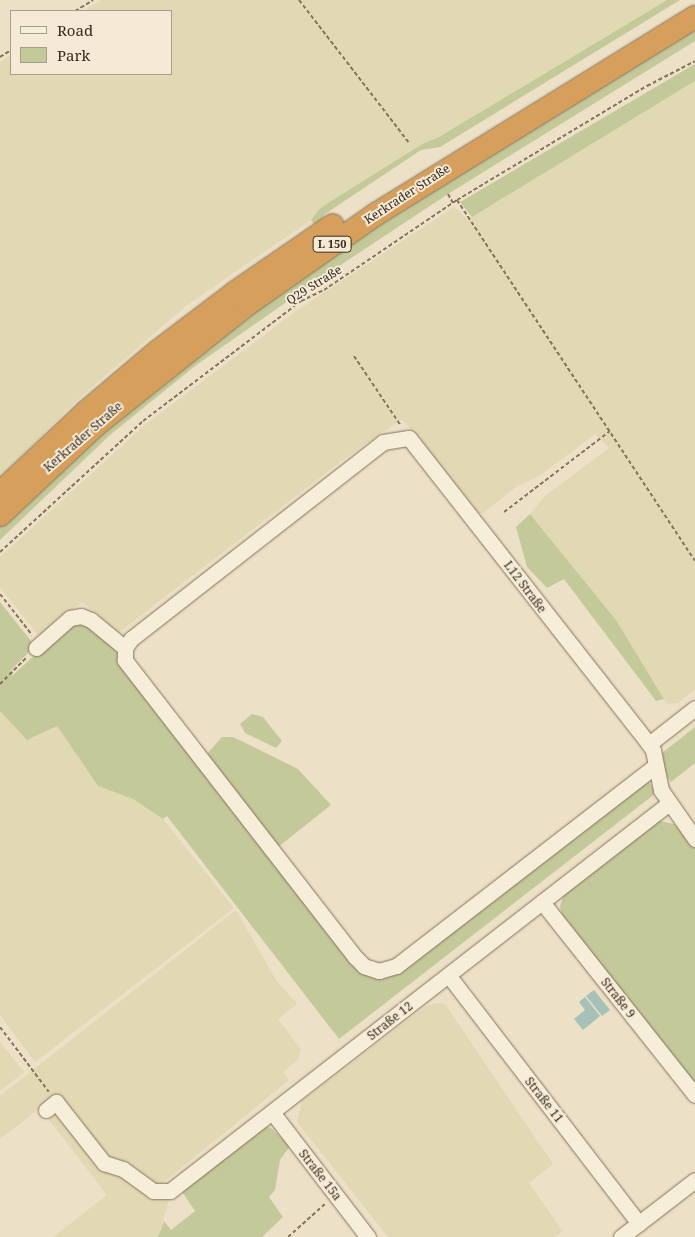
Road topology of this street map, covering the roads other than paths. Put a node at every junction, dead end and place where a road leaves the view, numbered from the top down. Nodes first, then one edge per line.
1 (695, 0) edge
2 (695, 16) edge
3 (0, 493) edge
4 (0, 515) edge
5 (38, 646) road end
6 (125, 648) junction
7 (695, 708) edge
8 (649, 744) junction
9 (655, 766) junction
10 (668, 804) junction
11 (695, 839) edge
12 (542, 902) junction
13 (449, 976) junction
14 (695, 1095) edge
15 (51, 1106) road end
16 (272, 1112) junction
17 (695, 1180) edge
18 (639, 1224) junction
19 (368, 1237) edge
20 (621, 1237) edge

1 - 3 highway, Kerkrader Straße / L 150
2 - 4 highway, Kerkrader Straße / L 150
5 - 6 street
6 - 8 street, L12 Straße
6 - 9 street
7 - 8 street
8 - 9 street
9 - 10 street
10 - 11 street
10 - 12 street, Straße 12
12 - 13 street, Straße 12
12 - 14 street, Straße 9
13 - 16 street, Straße 12
13 - 18 street, Straße 11
15 - 16 street, Straße 12
16 - 19 street, Straße 15a
17 - 18 street
18 - 20 street

